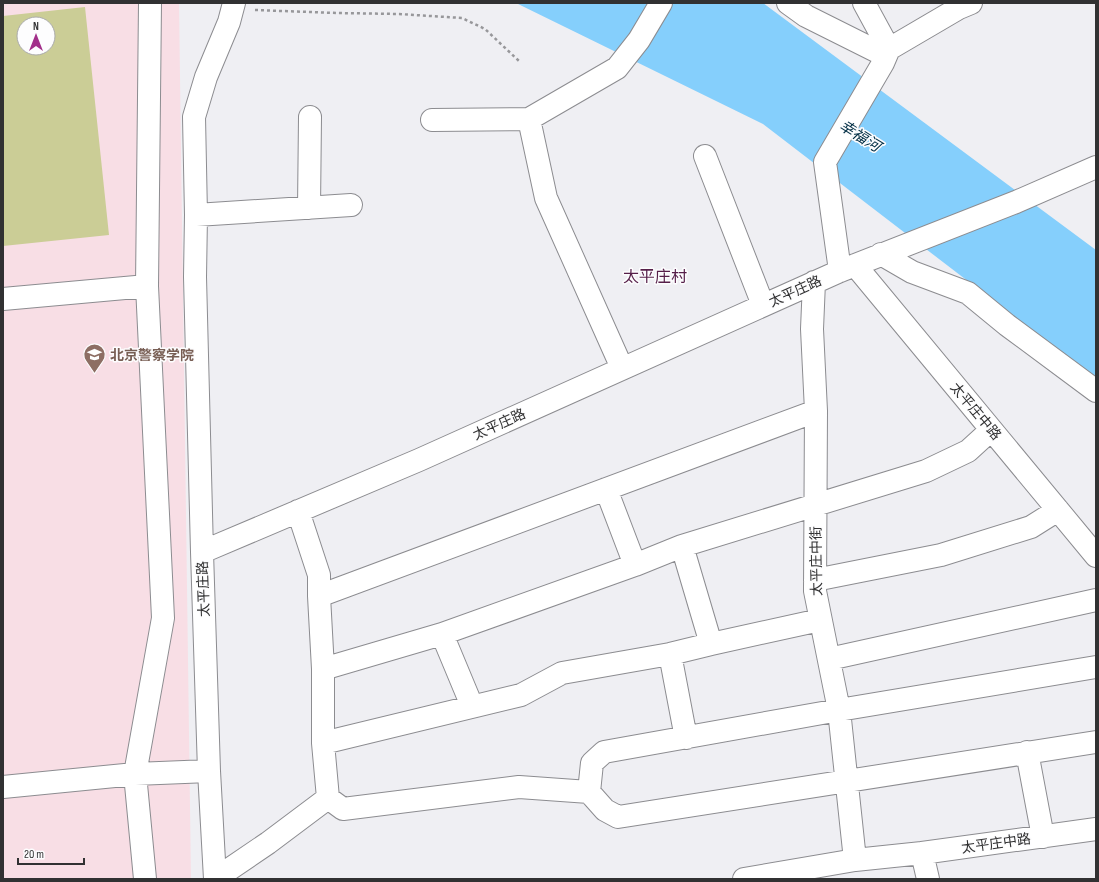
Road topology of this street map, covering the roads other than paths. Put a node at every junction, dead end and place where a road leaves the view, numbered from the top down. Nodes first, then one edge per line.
1 (150, 3) edge
2 (661, 3) edge
3 (788, 3) edge
4 (864, 3) edge
5 (971, 3) edge
6 (234, 6) edge
7 (886, 56) junction
8 (310, 117) dead end
9 (529, 119) junction
10 (432, 120) dead end
11 (705, 156) dead end
12 (1096, 166) edge
13 (351, 205) dead end
14 (309, 208) junction
15 (196, 215) junction
16 (881, 254) junction
17 (848, 268) junction
18 (814, 282) junction
19 (147, 286) junction
20 (3, 299) edge
21 (763, 305) junction
22 (622, 368) junction
23 (1096, 391) edge
24 (816, 411) junction
25 (991, 430) junction
26 (606, 489) junction
27 (816, 505) junction
28 (1058, 510) junction
29 (298, 511) junction
30 (682, 546) junction
31 (202, 552) junction
32 (1096, 556) edge
33 (635, 565) junction
34 (815, 580) junction
35 (319, 596) junction
36 (1096, 600) edge
37 (820, 620) junction
38 (442, 634) junction
39 (711, 644) junction
40 (670, 654) junction
41 (829, 659) junction
42 (1096, 667) edge
43 (323, 669) junction
44 (472, 706) junction
45 (839, 710) junction
46 (686, 738) junction
47 (1096, 742) edge
48 (323, 743) junction
49 (1027, 752) junction
50 (209, 771) junction
51 (135, 774) junction
52 (847, 780) junction
53 (3, 787) edge
54 (589, 792) junction
55 (328, 798) junction
56 (1096, 829) edge
57 (1043, 836) junction
58 (922, 853) junction
59 (855, 860) junction
60 (145, 879) edge
61 (215, 879) edge
62 (744, 879) edge
63 (928, 879) edge

1 - 19 street
2 - 9 street
3 - 7 street
4 - 7 street
5 - 7 street
6 - 15 street
7 - 17 street
8 - 14 street
9 - 10 street
9 - 22 street
11 - 21 street
12 - 16 street, 太平庄路
13 - 14 street
14 - 15 street
15 - 31 street
16 - 17 street, 太平庄路
16 - 23 street
17 - 18 street, 太平庄路
17 - 25 street, 太平庄中路
18 - 21 street, 太平庄路
18 - 24 street, 太平庄中街
19 - 20 street
19 - 51 street
21 - 22 street, 太平庄路
22 - 29 street, 太平庄路
24 - 26 street
24 - 27 street, 太平庄中街
25 - 27 street
25 - 28 street, 太平庄中路
26 - 33 street
26 - 35 street
27 - 30 street
27 - 34 street, 太平庄中街
28 - 32 street, 太平庄中路
28 - 34 street
29 - 31 street, 太平庄路
29 - 35 street
30 - 33 street
30 - 39 street
31 - 50 street, 太平庄路
33 - 38 street
34 - 37 street, 太平庄中街
35 - 43 street
36 - 41 street
37 - 39 street
37 - 41 street, 太平庄中街
38 - 43 street
38 - 44 street
39 - 40 street
40 - 44 street
40 - 46 street
41 - 45 street, 太平庄中街
42 - 45 street
43 - 48 street
44 - 48 street
45 - 46 street
45 - 52 street, 太平庄中街
46 - 54 street
47 - 49 street
48 - 55 street
49 - 52 street
49 - 57 street
50 - 51 street
50 - 61 street, 太平庄路
51 - 53 street
51 - 60 street
52 - 54 street
52 - 59 street, 太平庄中街
54 - 55 street
55 - 61 street
56 - 57 street, 太平庄中路
57 - 58 street, 太平庄中路
58 - 59 street, 太平庄中路
58 - 63 street
59 - 62 street, 太平庄中路

